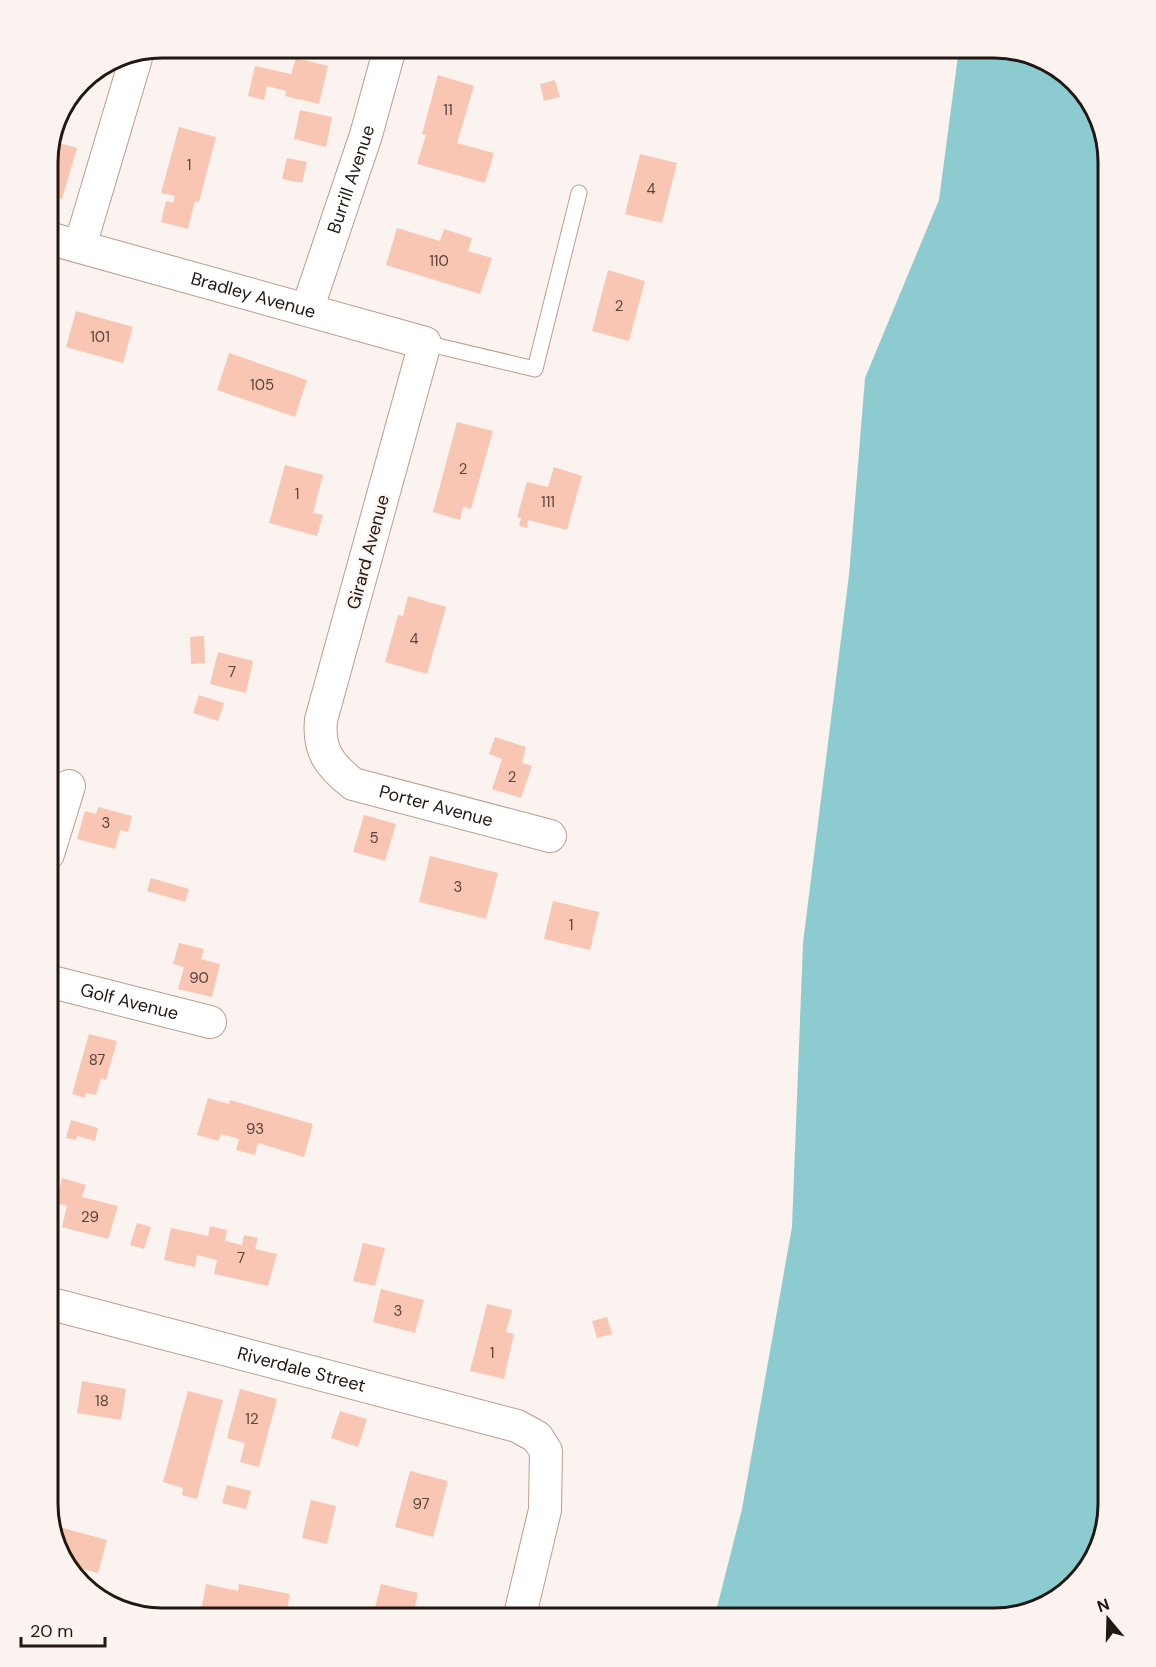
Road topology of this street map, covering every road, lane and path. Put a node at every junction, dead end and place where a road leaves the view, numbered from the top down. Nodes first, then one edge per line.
1 (387, 58) edge
2 (135, 63) edge
3 (579, 193) dead end
4 (59, 241) edge
5 (80, 246) junction
6 (307, 310) junction
7 (425, 343) junction
8 (329, 760) joint
9 (69, 786) dead end
10 (59, 820) edge
11 (550, 836) dead end
12 (58, 984) edge
13 (210, 1022) dead end
14 (58, 1306) edge
15 (522, 1608) edge

1 - 6 street, Burrill Avenue
2 - 5 street
3 - 7 lane
4 - 5 street, Bradley Avenue
5 - 6 street, Bradley Avenue
6 - 7 street, Bradley Avenue
7 - 8 street, Girard Avenue
8 - 11 street, Porter Avenue
9 - 10 street
12 - 13 street, Golf Avenue
14 - 15 street, Riverdale Street

